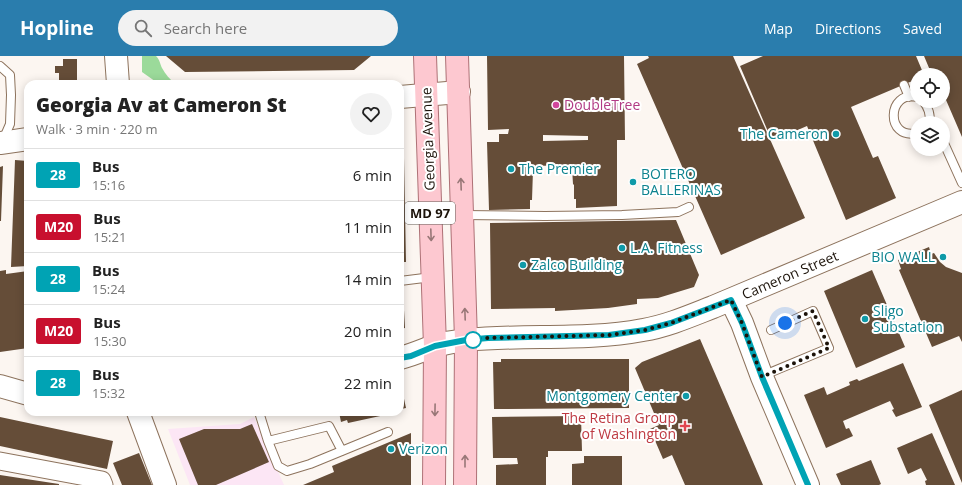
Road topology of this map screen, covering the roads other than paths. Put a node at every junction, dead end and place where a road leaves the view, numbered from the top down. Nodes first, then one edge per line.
1 (116, 56) edge
2 (425, 56) edge
3 (457, 56) edge
4 (0, 66) edge
5 (118, 80) edge
6 (904, 85) dead end
7 (459, 92) junction
8 (910, 93) edge
9 (426, 95) junction
10 (404, 96) edge
11 (910, 97) edge
12 (910, 134) edge
13 (24, 140) edge
14 (1, 143) edge
15 (950, 156) edge
16 (962, 183) edge
17 (962, 202) edge
18 (689, 207) dead end
19 (462, 216) junction
20 (433, 277) junction
21 (404, 281) edge
22 (731, 300) junction
23 (771, 330) dead end
24 (466, 340) junction
25 (435, 346) junction
26 (404, 357) edge
27 (762, 377) junction
28 (0, 386) edge
29 (24, 393) edge
30 (139, 416) edge
31 (260, 416) edge
32 (388, 432) dead end
33 (268, 441) junction
34 (434, 450) junction
35 (342, 451) junction
36 (0, 461) edge
37 (104, 485) edge
38 (165, 485) edge
39 (434, 485) edge
40 (446, 485) edge
41 (465, 485) edge
42 (808, 485) edge

1 - 5 street
2 - 9 main road, Georgia Avenue / MD 97
3 - 7 main road, MD 97
4 - 14 lane
6 - 8 lane
7 - 9 street
19 -> 7 main road, MD 97
9 - 10 street
9 -> 20 main road, Georgia Avenue / MD 97
11 - 12 lane
13 - 14 street
15 - 16 lane
17 - 22 street, Cameron Street
18 - 19 lane
24 -> 19 main road, MD 97
20 - 21 lane
20 - 25 main road, Georgia Avenue / MD 97
22 - 24 street, Cameron Street
22 - 27 street
23 - 27 lane
24 - 25 street, Cameron Street
41 -> 24 main road, MD 97
25 - 26 street, Cameron Street
25 -> 34 main road, Georgia Avenue / MD 97
27 - 42 street
28 - 29 street
30 - 38 street
31 - 33 lane
32 - 35 lane
33 - 35 lane
33 - 35 lane
34 - 39 main road, Georgia Avenue / MD 97
34 - 40 main road, MD 97
36 - 37 street

